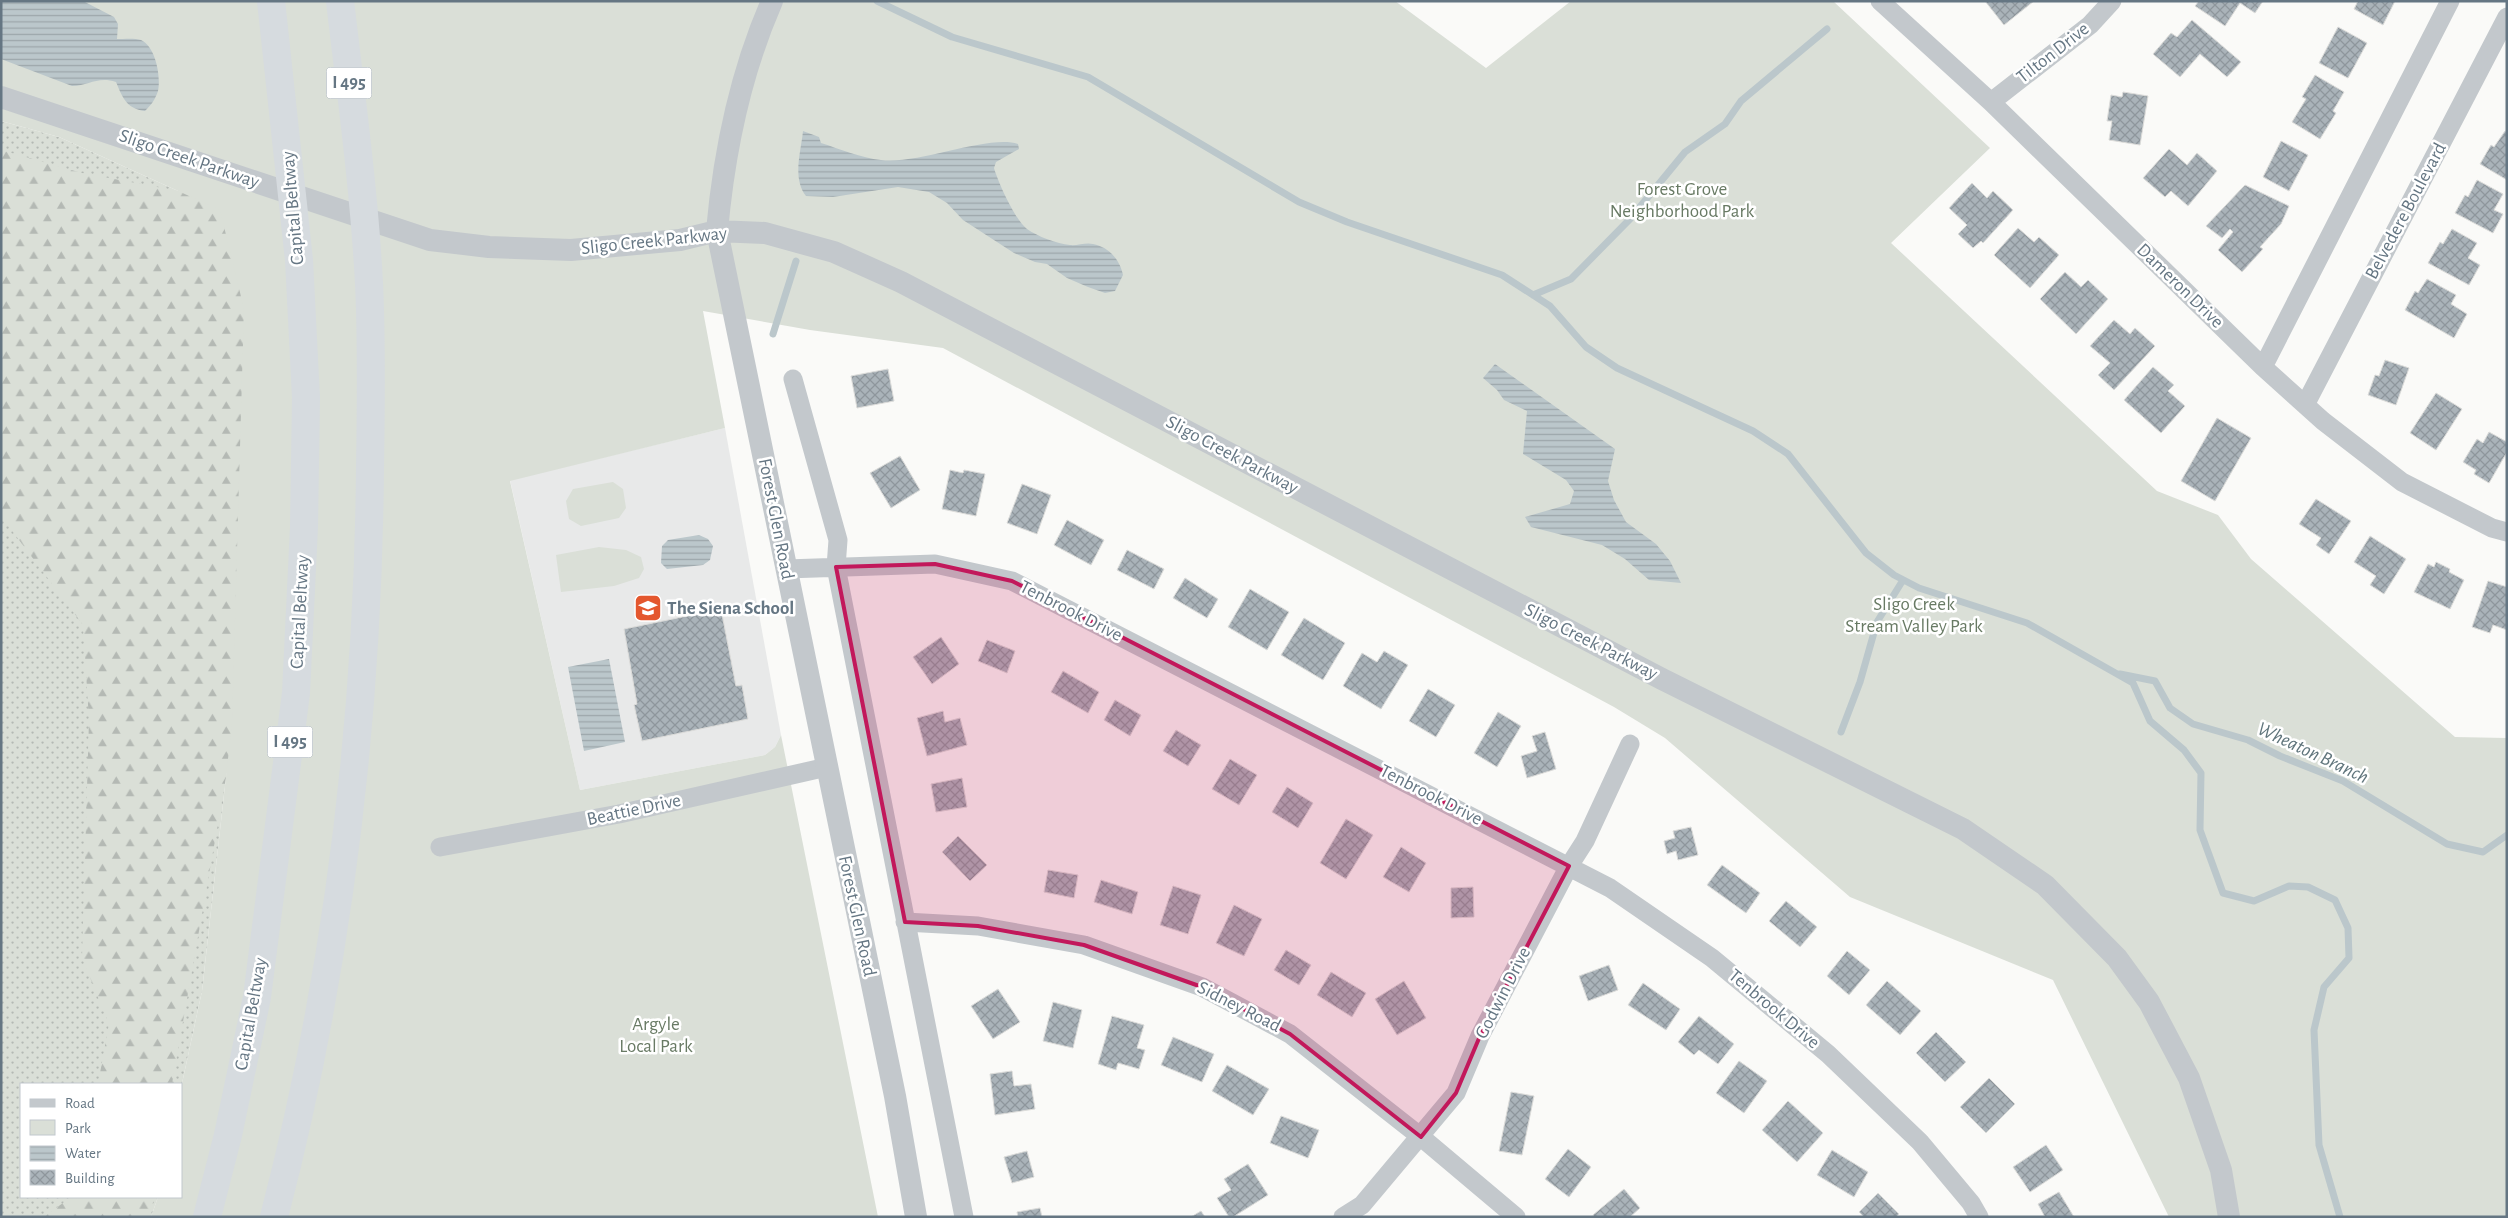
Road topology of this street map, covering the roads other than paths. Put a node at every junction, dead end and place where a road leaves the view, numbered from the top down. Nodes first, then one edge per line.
1 (271, 1) edge
2 (340, 1) edge
3 (772, 1) edge
4 (1880, 1) edge
5 (2112, 1) edge
6 (2450, 1) edge
7 (2507, 17) edge
8 (1, 97) edge
9 (1991, 102) junction
10 (717, 231) junction
11 (2263, 367) junction
12 (793, 379) dead end
13 (2305, 405) junction
14 (2507, 532) edge
15 (836, 567) junction
16 (786, 569) junction
17 (1630, 744) dead end
18 (826, 767) junction
19 (440, 847) dead end
20 (1569, 866) junction
21 (905, 922) junction
22 (1421, 1137) junction
23 (207, 1217) edge
24 (274, 1217) edge
25 (916, 1217) edge
26 (964, 1217) edge
27 (1343, 1217) edge
28 (1516, 1217) edge
29 (1979, 1217) edge
30 (2229, 1217) edge

1 - 23 highway, Capital Beltway / I 495
2 - 24 highway, I 495
3 - 10 street, Forest Glen Road
4 - 9 street, Dameron Drive
5 - 9 street, Tilton Drive
6 - 11 street
7 - 13 street, Belvedere Boulevard
8 - 10 street, Sligo Creek Parkway
9 - 11 street, Dameron Drive
10 - 16 street, Forest Glen Road
10 - 30 street, Sligo Creek Parkway
11 - 13 street, Dameron Drive
12 - 15 street
13 - 14 street, Dameron Drive
15 - 16 street, Tenbrook Drive
15 - 20 street, Tenbrook Drive
15 - 21 street
16 - 18 street, Forest Glen Road
17 - 20 street, Godwin Drive
18 - 19 street, Beattie Drive
18 - 25 street, Forest Glen Road
20 - 22 street, Godwin Drive
20 - 29 street, Tenbrook Drive
21 - 22 street, Sidney Road
21 - 26 street
22 - 27 street, Godwin Drive
22 - 28 street, Sidney Road

